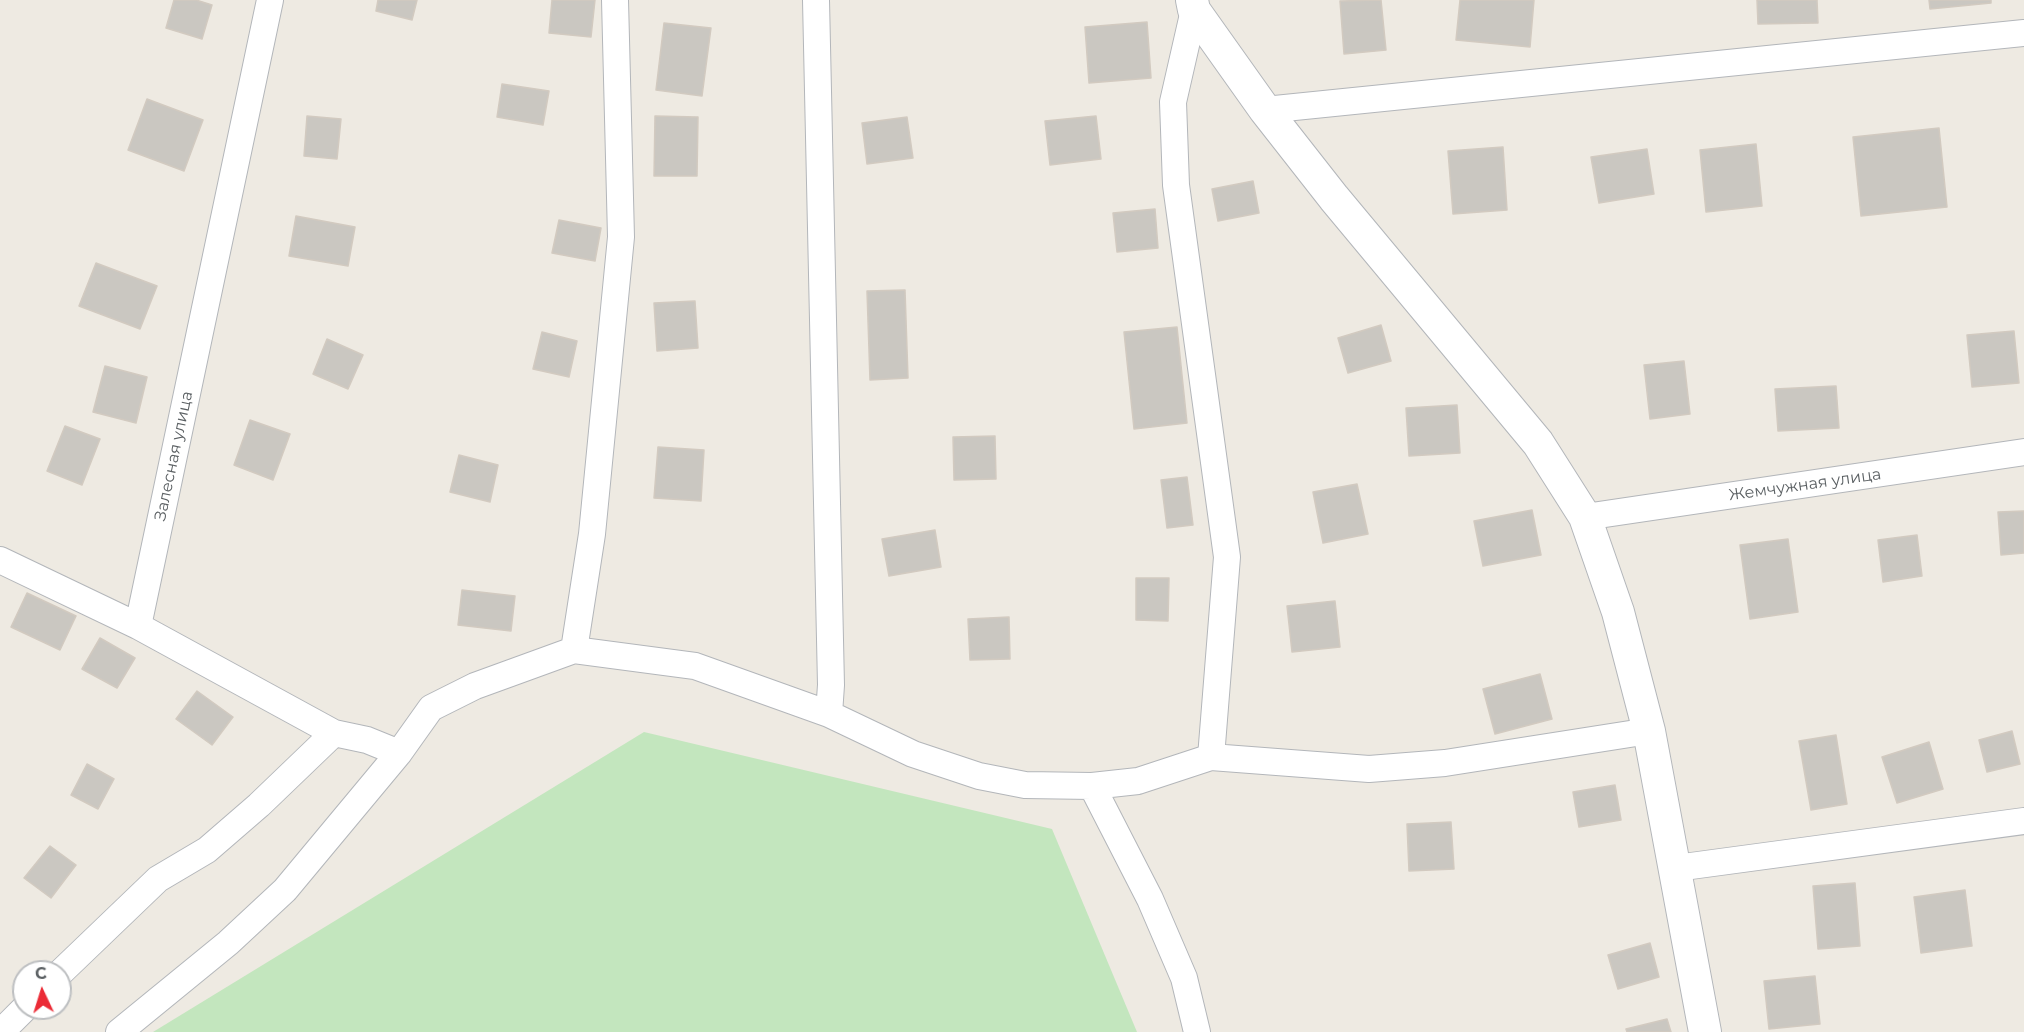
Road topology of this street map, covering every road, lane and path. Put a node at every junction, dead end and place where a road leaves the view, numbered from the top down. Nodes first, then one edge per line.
1 (270, 0) edge
2 (615, 0) edge
3 (816, 0) edge
4 (1193, 5) edge
5 (2024, 33) edge
6 (1265, 110) junction
7 (2024, 452) edge
8 (1586, 517) junction
9 (0, 560) edge
10 (138, 626) junction
11 (574, 650) junction
12 (829, 714) junction
13 (1649, 731) junction
14 (334, 733) junction
15 (399, 753) junction
16 (1211, 757) junction
17 (1092, 786) junction
18 (2024, 821) edge
19 (1676, 868) junction
20 (72, 961) edge
21 (1184, 978) junction
22 (13, 1020) edge
23 (1, 1032) edge
24 (119, 1032) edge
25 (1197, 1032) edge
26 (1215, 1032) edge
27 (1705, 1032) edge

1 - 10 street, Залесная улица
2 - 11 street
3 - 12 street
4 - 6 street
4 - 16 street
5 - 6 street
6 - 8 street
7 - 8 street, Жемчужная улица
8 - 13 street
9 - 10 street
10 - 14 street
11 - 12 street
11 - 15 street
12 - 17 street
13 - 16 street
13 - 19 street
14 - 15 street
14 - 20 street
15 - 24 street
16 - 17 street
17 - 21 street
18 - 19 street
19 - 27 street
21 - 25 street
21 - 26 street
22 - 23 street

